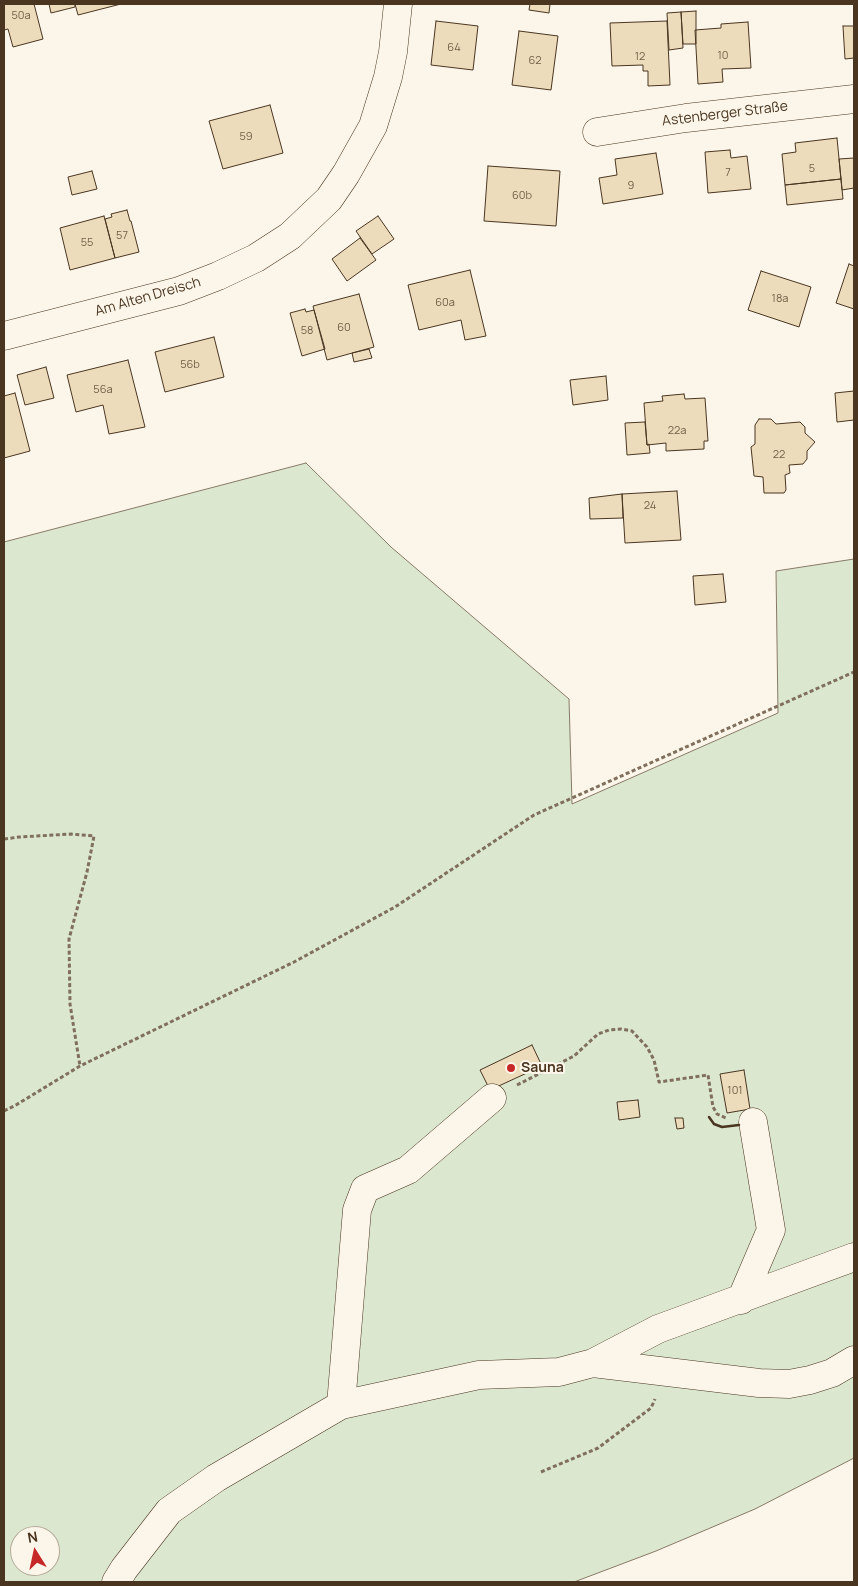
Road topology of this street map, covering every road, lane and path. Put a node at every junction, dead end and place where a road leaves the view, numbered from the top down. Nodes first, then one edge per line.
1 (398, 4) edge
2 (854, 100) edge
3 (597, 132) dead end
4 (4, 336) edge
5 (854, 672) edge
6 (4, 839) edge
7 (80, 1066) junction
8 (492, 1098) joint
9 (4, 1111) edge
10 (753, 1122) joint
11 (854, 1257) edge
12 (741, 1300) junction
13 (854, 1360) edge
14 (593, 1363) junction
15 (640, 1369) junction
16 (341, 1405) junction
17 (541, 1472) dead end
18 (116, 1582) edge

1 - 4 street, Am Alten Dreisch
2 - 3 street, Astenberger Straße
5 - 7 path
6 - 7 path
7 - 9 path
8 - 10 path
8 - 16 street
10 - 12 street
11 - 12 street
12 - 14 street
13 - 15 street
14 - 15 street
14 - 16 street
15 - 17 path
16 - 18 street

